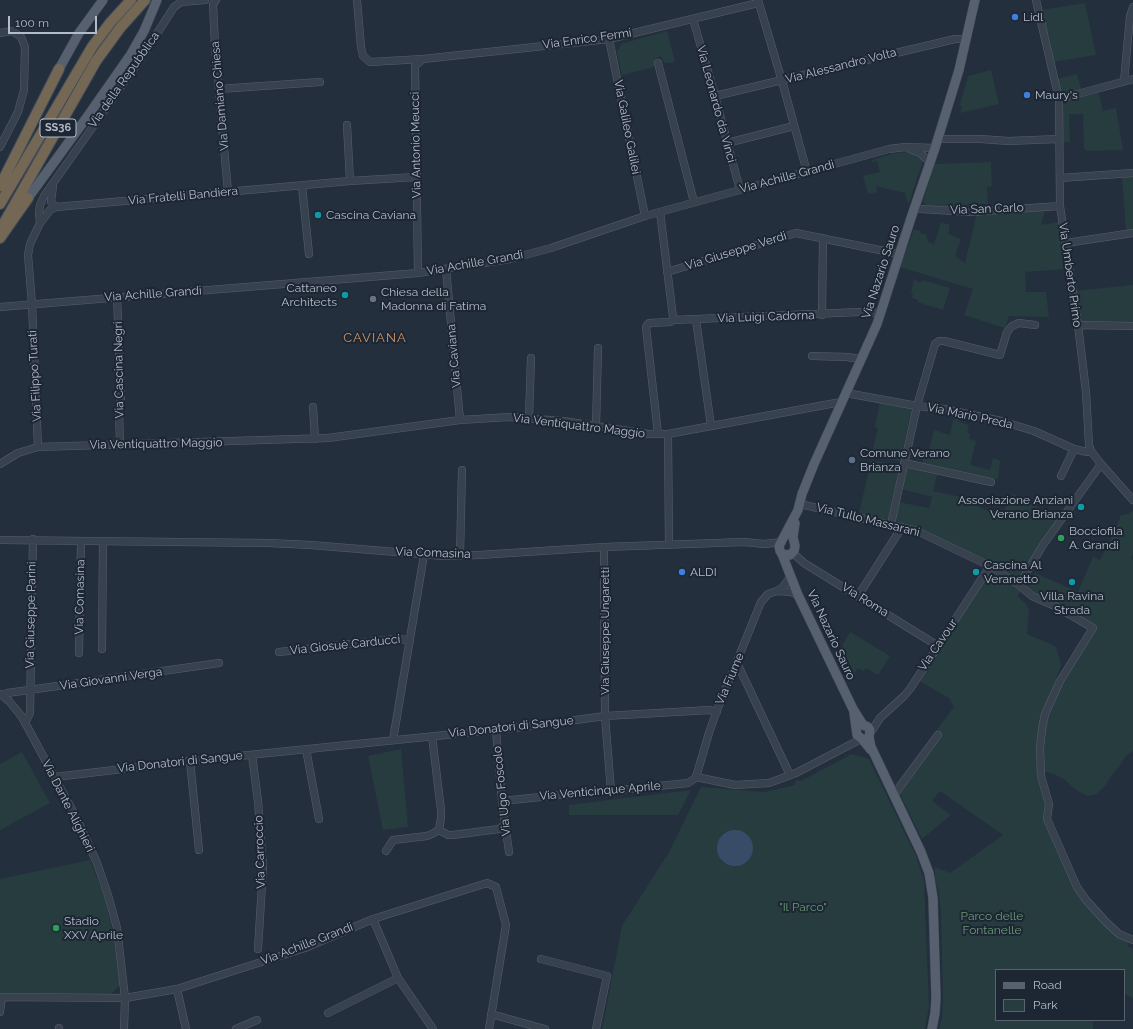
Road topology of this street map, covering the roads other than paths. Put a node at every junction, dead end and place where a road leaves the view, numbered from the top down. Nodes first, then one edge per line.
1 (103, 0) edge
2 (131, 0) edge
3 (145, 0) edge
4 (157, 0) edge
5 (205, 0) edge
6 (216, 0) edge
7 (357, 0) edge
8 (975, 0) edge
9 (1036, 0) edge
10 (758, 1) edge
11 (1133, 7) edge
12 (693, 19) junction
13 (0, 33) edge
14 (609, 39) junction
15 (966, 39) junction
16 (422, 59) junction
17 (658, 63) dead end
18 (59, 69) joint
19 (1133, 79) edge
20 (782, 80) junction
21 (1124, 81) junction
22 (320, 82) dead end
23 (219, 89) junction
24 (715, 96) junction
25 (1059, 99) junction
26 (347, 125) dead end
27 (794, 126) junction
28 (1059, 139) junction
29 (727, 143) junction
30 (936, 144) junction
31 (0, 147) edge
32 (904, 147) junction
33 (930, 162) junction
34 (807, 172) junction
35 (1133, 173) edge
36 (416, 177) junction
37 (1060, 178) junction
38 (54, 181) junction
39 (350, 181) junction
40 (0, 186) edge
41 (302, 186) junction
42 (740, 190) junction
43 (228, 192) junction
44 (28, 198) joint
45 (694, 202) junction
46 (0, 204) edge
47 (1060, 206) junction
48 (914, 207) junction
49 (56, 208) junction
50 (660, 212) junction
51 (645, 216) junction
52 (40, 223) junction
53 (0, 230) edge
54 (1133, 233) edge
55 (0, 238) edge
56 (823, 238) junction
57 (1066, 243) junction
58 (308, 254) dead end
59 (899, 254) junction
60 (446, 269) junction
61 (667, 272) junction
62 (418, 273) junction
63 (117, 296) junction
64 (32, 304) junction
65 (0, 307) edge
66 (880, 314) junction
67 (822, 315) junction
68 (673, 320) junction
69 (696, 320) junction
70 (1035, 325) dead end
71 (1078, 326) junction
72 (1133, 326) edge
73 (598, 348) dead end
74 (812, 356) dead end
75 (531, 358) dead end
76 (861, 360) junction
77 (846, 392) junction
78 (841, 402) junction
79 (917, 406) junction
80 (313, 407) dead end
81 (529, 418) junction
82 (460, 420) junction
83 (596, 426) junction
84 (711, 426) junction
85 (658, 434) junction
86 (668, 434) junction
87 (315, 439) junction
88 (120, 444) junction
89 (38, 447) junction
90 (1074, 449) junction
91 (1091, 451) junction
92 (904, 463) junction
93 (0, 464) edge
94 (1101, 464) junction
95 (462, 470) dead end
96 (1061, 476) dead end
97 (991, 482) dead end
98 (1133, 500) edge
99 (799, 507) junction
100 (891, 524) junction
101 (902, 527) junction
102 (0, 540) edge
103 (32, 540) junction
104 (81, 541) junction
105 (103, 541) junction
106 (669, 544) junction
107 (604, 546) junction
108 (785, 549) junction
109 (424, 555) junction
110 (460, 555) junction
111 (990, 566) junction
112 (789, 574) junction
113 (1019, 585) junction
114 (777, 591) junction
115 (798, 595) junction
116 (858, 596) junction
117 (410, 640) junction
118 (938, 646) junction
119 (102, 649) dead end
120 (279, 652) dead end
121 (79, 653) dead end
122 (219, 663) dead end
123 (737, 663) junction
124 (29, 690) junction
125 (1, 694) edge
126 (716, 712) junction
127 (605, 716) junction
128 (25, 723) junction
129 (496, 730) junction
130 (863, 732) junction
131 (938, 735) dead end
132 (432, 736) junction
133 (393, 740) junction
134 (306, 749) junction
135 (252, 755) junction
136 (190, 761) junction
137 (790, 775) junction
138 (55, 777) junction
139 (696, 777) junction
140 (611, 791) junction
141 (893, 791) junction
142 (502, 801) junction
143 (319, 819) dead end
144 (505, 824) junction
145 (439, 830) junction
146 (199, 850) dead end
147 (386, 851) dead end
148 (509, 852) dead end
149 (373, 919) junction
150 (1133, 940) edge
151 (258, 949) dead end
152 (541, 959) dead end
153 (398, 978) junction
154 (177, 989) junction
155 (1, 997) edge
156 (125, 998) junction
157 (0, 1012) edge
158 (328, 1013) dead end
159 (491, 1014) junction
160 (256, 1020) dead end
161 (124, 1029) edge
162 (186, 1029) edge
163 (236, 1029) edge
164 (433, 1029) edge
165 (489, 1029) edge
166 (545, 1029) edge
167 (596, 1029) edge
168 (932, 1029) edge

1 - 18 main road, SS36
2 - 46 highway, SS36
3 - 53 highway, SS36
4 - 44 main road, SS36
5 - 38 street, Via della Repubblica
6 - 23 street, Via Damiano Chiesa
7 - 16 street, Via Enrico Fermi
8 - 15 main road, Via Nazario Sauro
9 - 25 street, Via Umberto Primo
10 - 12 street, Via Enrico Fermi
10 - 20 street
11 - 21 street
12 - 14 street, Via Enrico Fermi
12 - 24 street, Via Leonardo da Vinci
13 - 31 street
14 - 16 street, Via Enrico Fermi
14 - 51 street, Via Galileo Galilei
15 - 20 street, Via Alessandro Volta
15 - 30 main road, Via Nazario Sauro
16 - 36 street, Via Antonio Meucci
17 - 45 street
18 - 40 highway, SS36
19 - 21 street
20 - 24 street, Via Alessandro Volta
20 - 27 street
21 - 25 street
22 - 23 street
23 - 43 street, Via Damiano Chiesa
24 - 29 street, Via Leonardo da Vinci
25 - 28 street, Via Umberto Primo
26 - 39 street
27 - 29 street
27 - 34 street
28 - 30 street, Via Achille Grandi
28 - 37 street, Via Umberto Primo
29 - 42 street, Via Leonardo da Vinci
30 - 32 street, Via Achille Grandi
30 - 33 main road, Via Nazario Sauro
32 - 33 street
32 - 34 street, Via Achille Grandi
33 - 48 main road, Via Nazario Sauro
34 - 42 street, Via Achille Grandi
35 - 37 street
36 - 39 street, Via Fratelli Bandiera
36 - 62 street, Via Antonio Meucci
37 - 47 street, Via Umberto Primo
38 - 49 street
38 - 52 street, Via della Repubblica
39 - 41 street, Via Fratelli Bandiera
41 - 43 street, Via Fratelli Bandiera
41 - 58 street
42 - 45 street, Via Achille Grandi
43 - 49 street, Via Fratelli Bandiera
44 - 55 highway, SS36
45 - 50 street, Via Achille Grandi
47 - 48 street, Via San Carlo
47 - 57 street, Via Umberto Primo
48 - 59 main road, Via Nazario Sauro
49 - 52 street
50 - 51 street, Via Achille Grandi
50 - 61 street
51 - 60 street, Via Achille Grandi
52 - 64 street
54 - 57 street
56 - 59 street, Via Giuseppe Verdi
56 - 61 street, Via Giuseppe Verdi
56 - 67 street
57 - 71 street, Via Umberto Primo
59 - 66 main road, Via Nazario Sauro
60 - 62 street, Via Achille Grandi
60 - 82 street, Via Caviana
61 - 68 street
62 - 63 street, Via Achille Grandi
63 - 64 street, Via Achille Grandi
63 - 88 street, Via Cascina Negri
64 - 65 street, Via Achille Grandi
64 - 89 street, Via Filippo Turati
66 - 67 street, Via Luigi Cadorna
66 - 76 main road, Via Nazario Sauro
67 - 69 street, Via Luigi Cadorna
68 - 69 street, Via Luigi Cadorna
68 - 85 street, Via Luigi Cadorna
69 - 84 street
70 - 79 street
71 - 72 street
71 - 91 street, Via Umberto Primo
73 - 83 street
74 - 76 street
75 - 81 street
76 - 77 main road, Via Nazario Sauro
77 - 78 main road, Via Nazario Sauro
77 - 79 street, Via Mario Preda
78 - 84 street, Via Ventiquattro Maggio
78 - 99 main road, Via Nazario Sauro
79 - 90 street, Via Mario Preda
79 - 92 street
80 - 87 street
81 - 82 street, Via Ventiquattro Maggio
81 - 83 street, Via Ventiquattro Maggio
82 - 87 street, Via Ventiquattro Maggio
83 - 85 street, Via Ventiquattro Maggio
84 - 86 street, Via Ventiquattro Maggio
85 - 86 street, Via Ventiquattro Maggio
86 - 106 street
87 - 88 street, Via Ventiquattro Maggio
88 - 89 street, Via Ventiquattro Maggio
89 - 93 street, Via Ventiquattro Maggio
90 - 91 street, Via Mario Preda
90 - 96 street
91 - 94 street
92 - 97 street
92 - 100 street
94 - 98 street
94 - 113 street
95 - 110 street
99 - 100 street, Via Tullo Massarani
99 - 108 main road, Via Nazario Sauro
99 - 108 main road
100 - 101 street, Via Tullo Massarani
101 - 111 street, Via Tullo Massarani
101 - 116 street
102 - 103 street, Via Comasina
103 - 104 street, Via Comasina
103 - 124 street, Via Giuseppe Parini
104 - 105 street, Via Comasina
104 - 121 street, Via Comasina
105 - 109 street, Via Comasina
105 - 119 street, Via Comasina
106 - 107 street, Via Comasina
106 - 108 street, Via Comasina
107 - 110 street, Via Comasina
107 - 127 street, Via Giuseppe Ungaretti
108 - 112 main road, Via Nazario Sauro
108 - 116 street, Via Roma
109 - 110 street, Via Comasina
109 - 117 street, Via Giosuè Carducci
111 - 113 street, Via Tullo Massarani
111 - 118 street, Via Cavour
112 - 114 street, Via Fiume
112 - 115 main road, Via Nazario Sauro
113 - 150 street, Via Tullo Massarani
114 - 115 street
114 - 123 street, Via Fiume
115 - 130 main road, Via Nazario Sauro
116 - 118 street, Via Roma
117 - 120 street, Via Giosuè Carducci
117 - 133 street, Via Giosuè Carducci
118 - 130 street, Via Cavour
122 - 124 street, Via Giovanni Verga
123 - 126 street, Via Fiume
123 - 137 street
124 - 125 street, Via Giovanni Verga
124 - 128 street, Via Giuseppe Parini
125 - 128 street, Via Dante Alighieri
126 - 127 street, Via Donatori di Sangue
126 - 139 street, Via Fiume
127 - 129 street, Via Donatori di Sangue
127 - 140 street, Via Giuseppe Ungaretti
128 - 138 street, Via Dante Alighieri
129 - 132 street, Via Donatori di Sangue
129 - 142 street, Via Ugo Foscolo
130 - 137 street, Via Cavour
130 - 141 main road, Via Nazario Sauro
131 - 141 street
132 - 133 street, Via Donatori di Sangue
132 - 145 street
133 - 134 street, Via Donatori di Sangue
134 - 135 street, Via Donatori di Sangue
134 - 143 street
135 - 136 street, Via Donatori di Sangue
135 - 151 street, Via Carroccio
136 - 138 street, Via Donatori di Sangue
136 - 146 street
137 - 139 street
138 - 156 street, Via Dante Alighieri
139 - 140 street, Via Venticinque Aprile
140 - 142 street, Via Venticinque Aprile
141 - 168 main road, Via Nazario Sauro
142 - 144 street, Via Ugo Foscolo
144 - 145 street
144 - 148 street, Via Ugo Foscolo
145 - 147 street
149 - 153 street
149 - 154 street, Via Achille Grandi
149 - 159 street, Via Achille Grandi
152 - 167 street
153 - 158 street
153 - 164 street
154 - 156 street, Via Achille Grandi
154 - 162 street
155 - 156 street, Via Achille Grandi
155 - 157 street
156 - 161 street
159 - 165 street
159 - 166 street
160 - 163 street

